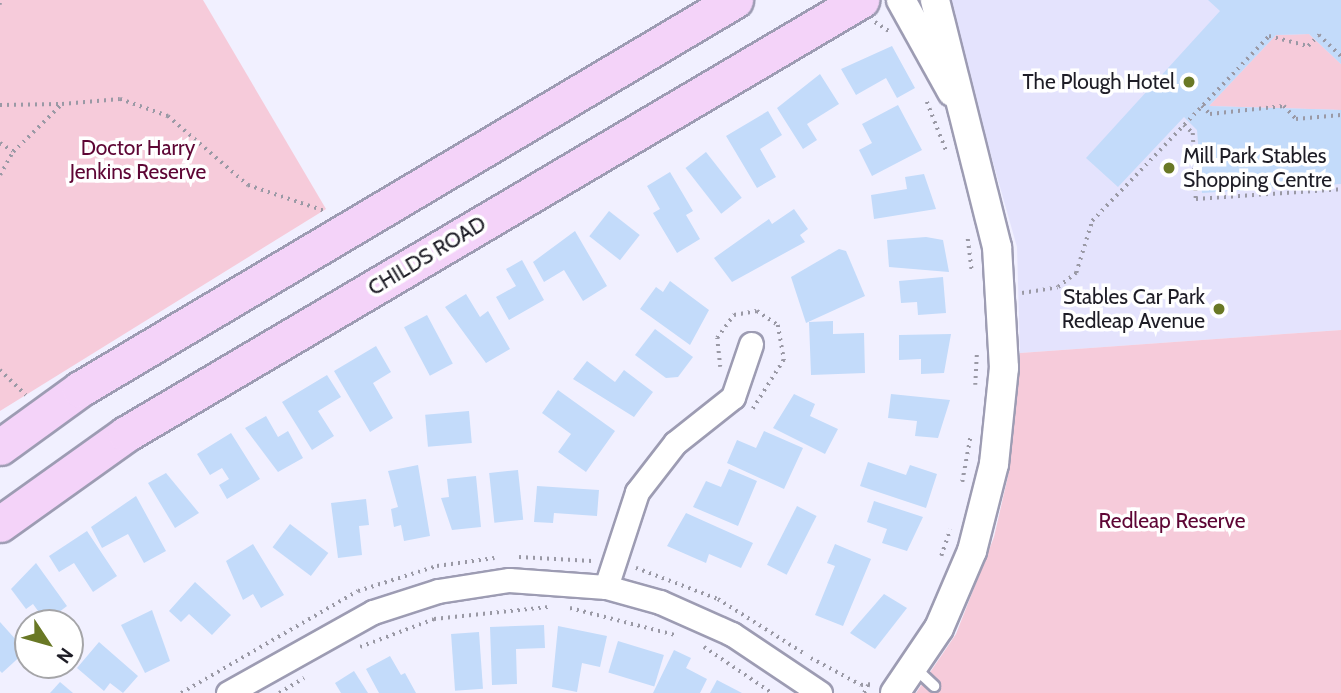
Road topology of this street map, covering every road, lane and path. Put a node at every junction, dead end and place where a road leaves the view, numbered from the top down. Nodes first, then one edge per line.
1 (735, 0) edge
2 (901, 0) edge
3 (935, 0) edge
4 (859, 1) edge
5 (895, 36) dead end
6 (1341, 56) edge
7 (923, 91) dead end
8 (62, 104) junction
9 (0, 105) edge
10 (1202, 106) junction
11 (1341, 116) edge
12 (967, 123) junction
13 (1184, 125) junction
14 (0, 143) edge
15 (13, 152) junction
16 (950, 163) dead end
17 (0, 174) edge
18 (1341, 189) edge
19 (325, 212) dead end
20 (966, 229) dead end
21 (972, 274) dead end
22 (1002, 294) junction
23 (751, 344) dead end
24 (977, 347) dead end
25 (0, 370) edge
26 (718, 377) dead end
27 (21, 387) dead end
28 (975, 393) dead end
29 (744, 417) dead end
30 (971, 428) dead end
31 (0, 447) edge
32 (960, 490) dead end
33 (952, 521) dead end
34 (0, 524) edge
35 (596, 551) dead end
36 (639, 556) dead end
37 (510, 557) dead end
38 (499, 558) dead end
39 (937, 568) dead end
40 (606, 587) junction
41 (687, 640) dead end
42 (696, 644) dead end
43 (348, 653) dead end
44 (315, 671) dead end
45 (920, 682) edge
46 (868, 685) junction
47 (889, 687) edge
48 (821, 692) edge
49 (181, 693) edge
50 (228, 693) edge
51 (279, 693) edge
52 (772, 693) edge
53 (864, 693) edge

1 - 31 main road
2 - 12 street
3 - 12 street
4 - 5 path
4 - 34 main road, CHILDS ROAD
6 - 10 path
7 - 16 path
8 - 9 path
8 - 15 path
8 - 19 path
10 - 11 path
10 - 13 path
12 - 22 street
13 - 18 path
13 - 22 path
14 - 15 path
15 - 17 path
20 - 21 path
22 - 45 street
23 - 40 street
24 - 28 path
25 - 27 path
26 - 29 path
30 - 32 path
33 - 39 path
35 - 37 path
36 - 46 path
38 - 49 path
40 - 48 street
40 - 50 street
41 - 43 path
42 - 52 path
44 - 51 path
45 - 47 street
46 - 47 path
46 - 53 path

